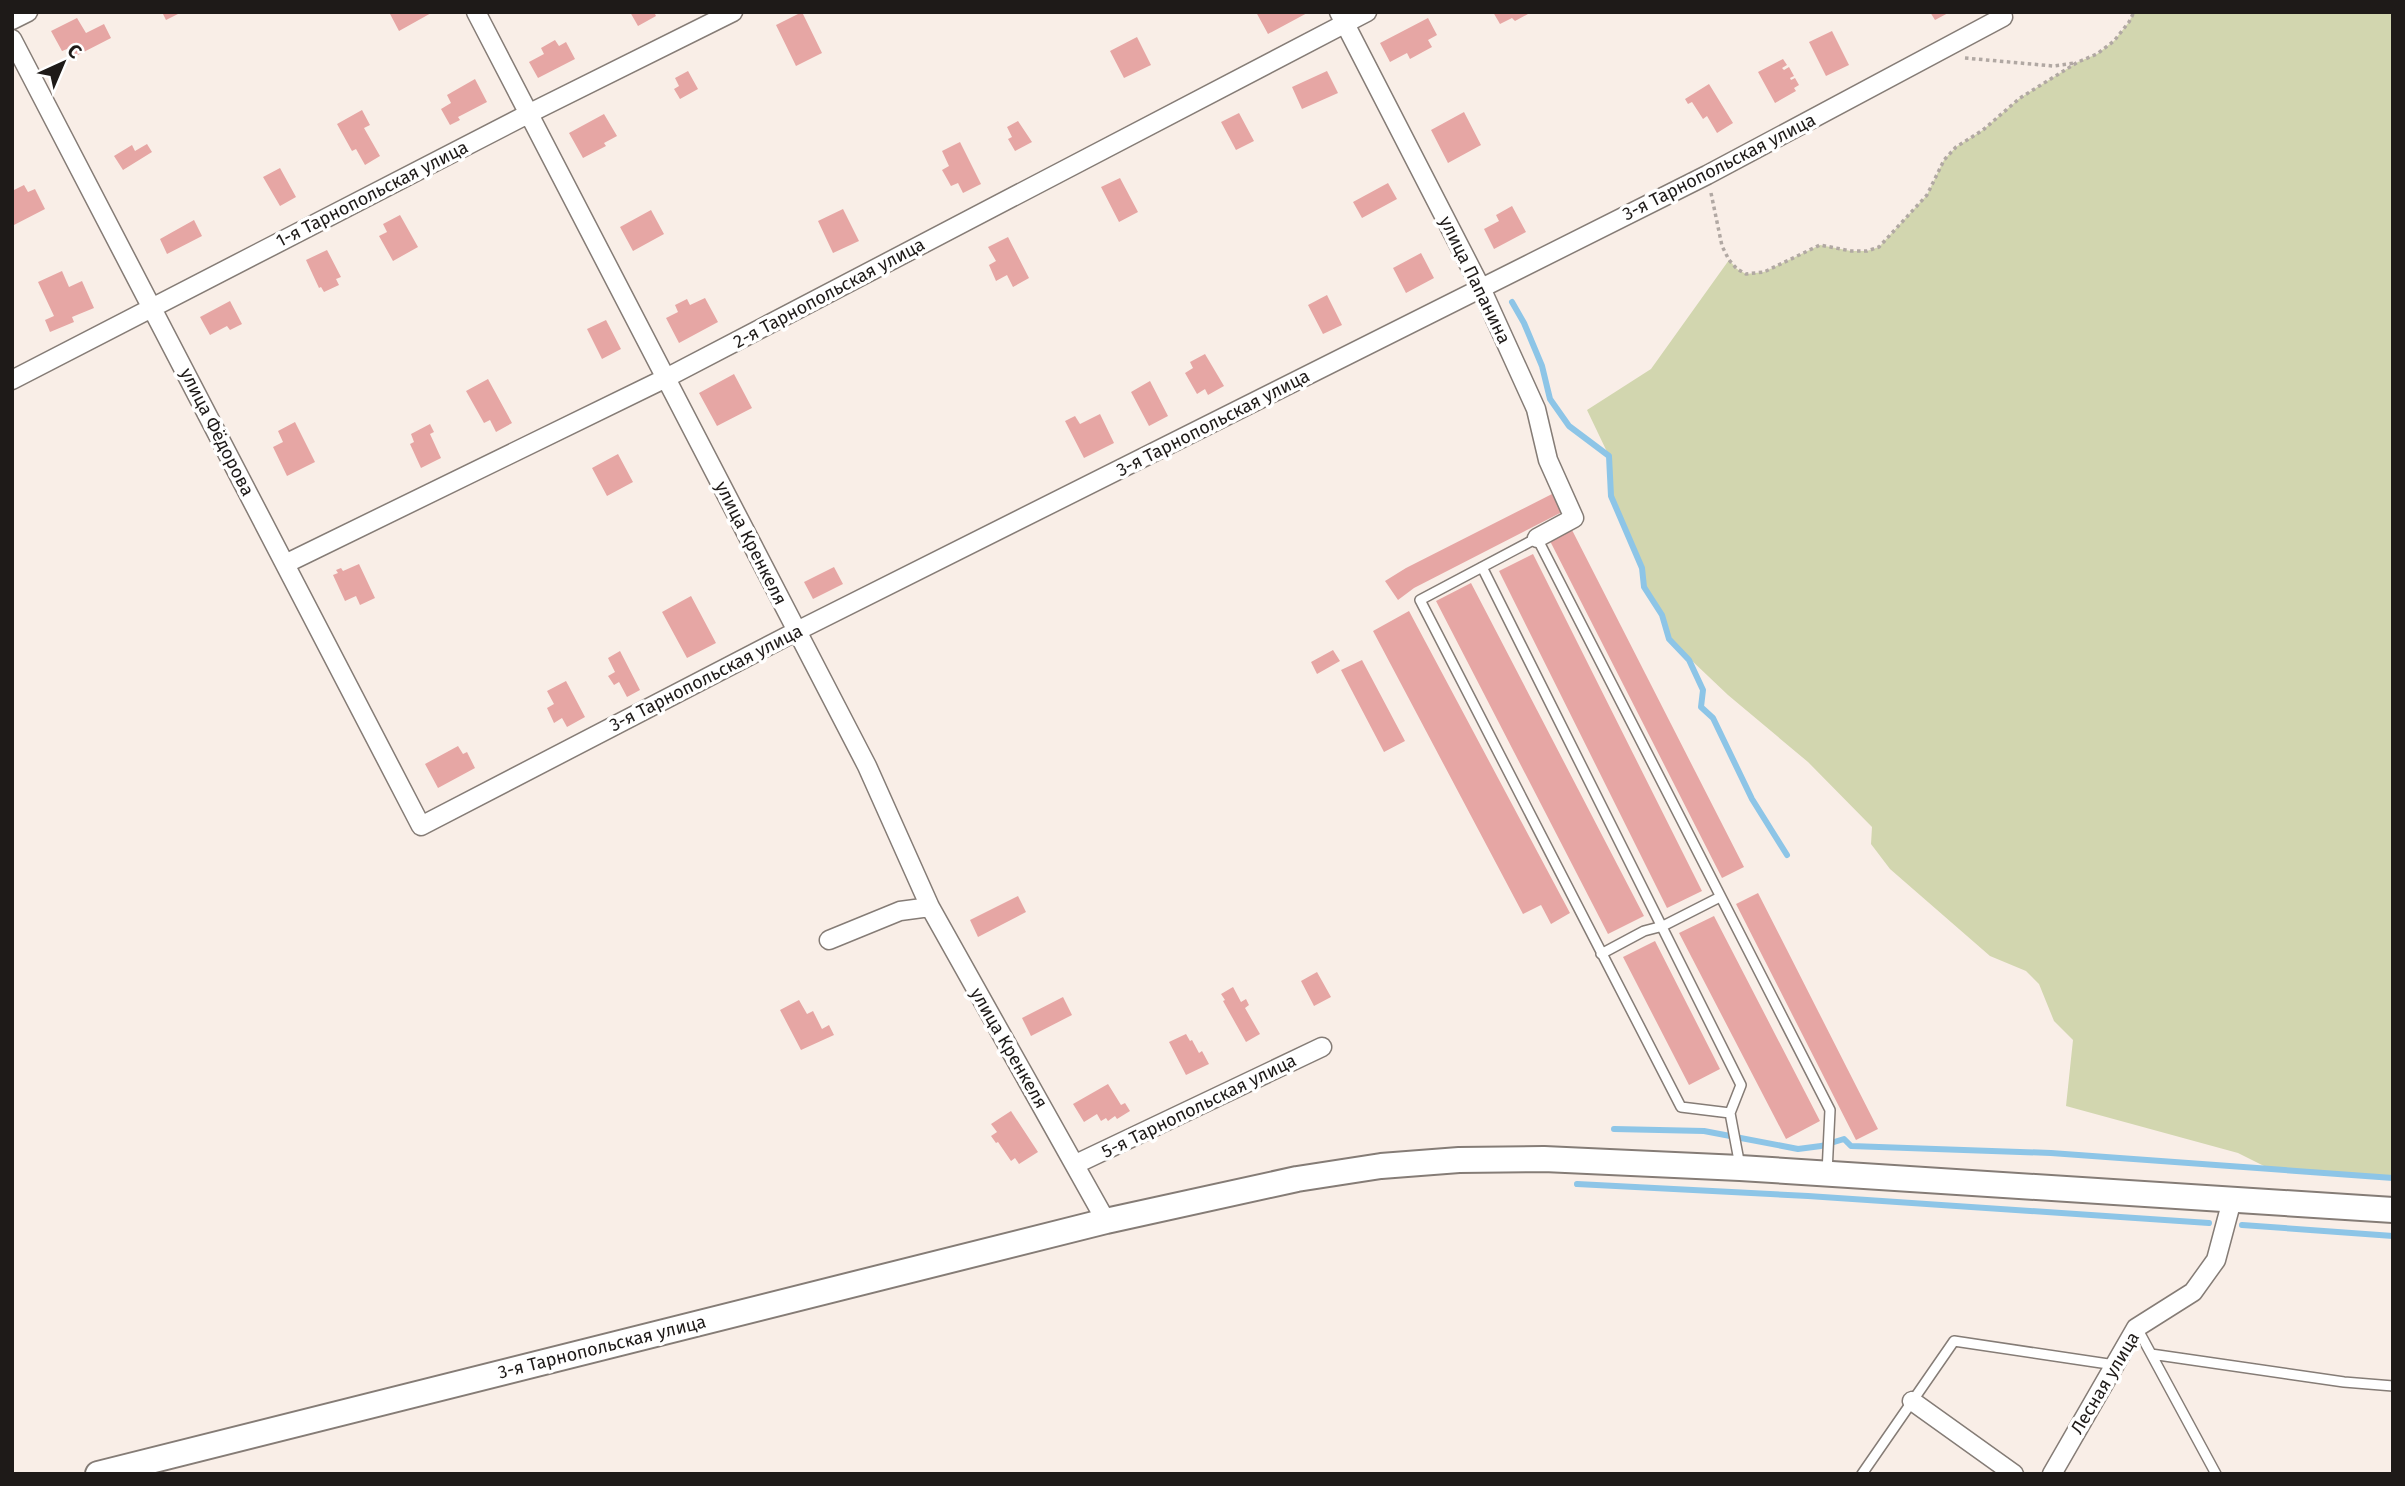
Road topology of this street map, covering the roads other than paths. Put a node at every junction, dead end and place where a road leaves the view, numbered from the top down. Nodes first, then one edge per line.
1 (28, 12) edge
2 (476, 12) edge
3 (733, 12) edge
4 (1367, 12) edge
5 (2003, 17) dead end
6 (1342, 18) edge
7 (12, 20) edge
8 (12, 38) edge
9 (528, 114) junction
10 (1481, 288) junction
11 (152, 307) junction
12 (666, 378) junction
13 (12, 380) edge
14 (1537, 538) junction
15 (285, 564) junction
16 (1482, 567) junction
17 (797, 631) junction
18 (421, 826) joint
19 (1720, 897) junction
20 (930, 907) junction
21 (1663, 926) junction
22 (830, 940) dead end
23 (1601, 954) junction
24 (1322, 1047) dead end
25 (1730, 1113) junction
26 (1076, 1164) junction
27 (1740, 1168) junction
28 (1827, 1175) junction
29 (2232, 1200) junction
30 (2393, 1210) edge
31 (1106, 1221) junction
32 (2136, 1328) junction
33 (2151, 1354) junction
34 (2115, 1365) junction
35 (2393, 1386) edge
36 (1912, 1401) junction
37 (98, 1474) edge
38 (1862, 1474) edge
39 (2014, 1474) edge
40 (2052, 1474) edge
41 (2216, 1474) edge

1 - 7 street
2 - 9 street, улица Кренкеля
3 - 9 street, 1-я Тарнопольская улица
4 - 6 street, 2-я Тарнопольская улица
5 - 10 street, 3-я Тарнопольская улица
6 - 10 street, улица Папанина
6 - 12 street, 2-я Тарнопольская улица
8 - 11 street, улица Фёдорова
9 - 11 street, 1-я Тарнопольская улица
9 - 12 street, улица Кренкеля
10 - 14 street, улица Папанина
10 - 17 street, 3-я Тарнопольская улица
11 - 13 street, 1-я Тарнопольская улица
11 - 15 street, улица Фёдорова
12 - 15 street, 2-я Тарнопольская улица
12 - 17 street, улица Кренкеля
14 - 16 lane
14 - 19 lane
15 - 18 street, улица Фёдорова
16 - 21 lane
16 - 23 lane
17 - 18 street, 3-я Тарнопольская улица
17 - 20 street, улица Кренкеля
19 - 21 lane
19 - 28 lane
20 - 22 street
20 - 26 street, улица Кренкеля
21 - 23 lane
21 - 25 lane
23 - 25 lane
24 - 26 street, 5-я Тарнопольская улица
25 - 27 lane
26 - 31 street, улица Кренкеля
27 - 28 street, 3-я Тарнопольская улица
27 - 31 street, 3-я Тарнопольская улица
28 - 29 street, 3-я Тарнопольская улица
29 - 30 street, 3-я Тарнопольская улица
29 - 32 street, Лесная улица
31 - 37 street, 3-я Тарнопольская улица
32 - 33 lane
32 - 34 street, Лесная улица
33 - 35 lane
33 - 41 lane
34 - 36 lane
34 - 40 street, Лесная улица
36 - 38 lane
36 - 39 street

